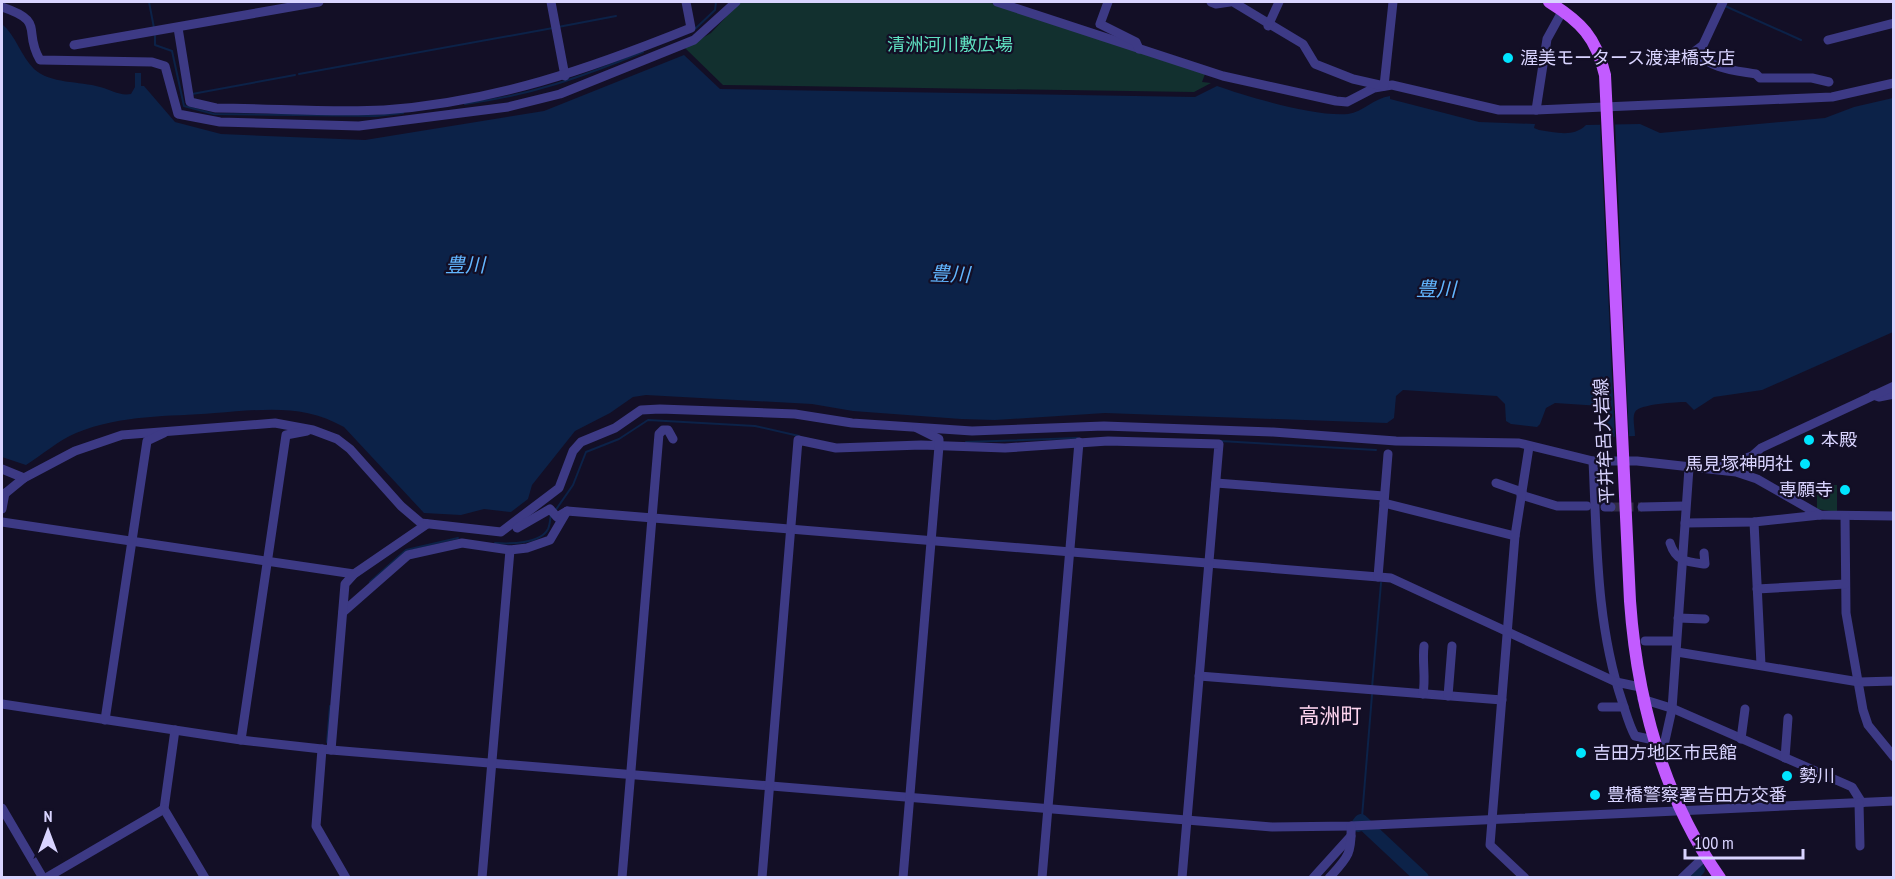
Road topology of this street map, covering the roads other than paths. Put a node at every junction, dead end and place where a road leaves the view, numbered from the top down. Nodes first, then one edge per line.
1 (319, 2) edge
2 (551, 2) edge
3 (686, 2) edge
4 (736, 2) edge
5 (997, 2) edge
6 (1108, 2) edge
7 (1211, 2) edge
8 (1231, 2) edge
9 (1279, 2) edge
10 (1393, 2) edge
11 (1549, 2) edge
12 (1723, 2) edge
13 (284, 5) edge
14 (726, 6) edge
15 (1565, 6) edge
16 (2, 7) edge
17 (1893, 23) edge
18 (1269, 26) junction
19 (178, 28) junction
20 (1828, 40) dead end
21 (74, 45) dead end
22 (1139, 49) junction
23 (565, 76) junction
24 (1829, 82) dead end
25 (1893, 83) edge
26 (1384, 86) junction
27 (1607, 109) junction
28 (1536, 110) junction
29 (1893, 386) edge
30 (1871, 394) junction
31 (1893, 394) edge
32 (917, 427) junction
33 (169, 430) junction
34 (312, 430) junction
35 (673, 439) dead end
36 (1079, 442) junction
37 (939, 443) junction
38 (1529, 447) junction
39 (1388, 454) dead end
40 (1623, 459) junction
41 (1593, 461) junction
42 (1689, 468) junction
43 (1717, 468) junction
44 (2, 469) edge
45 (24, 478) junction
46 (1216, 483) junction
47 (1496, 483) dead end
48 (3, 494) edge
49 (1521, 494) junction
50 (1384, 500) junction
51 (1587, 506) dead end
52 (1685, 506) junction
53 (1642, 507) tunnel mouth
54 (2, 509) edge
55 (567, 511) junction
56 (1820, 516) junction
57 (1845, 516) junction
58 (1893, 516) edge
59 (652, 518) junction
60 (2, 522) edge
61 (1754, 522) junction
62 (1685, 523) junction
63 (427, 524) junction
64 (790, 531) junction
65 (501, 532) junction
66 (1515, 536) junction
67 (132, 542) junction
68 (930, 542) junction
69 (1670, 543) dead end
70 (510, 550) junction
71 (1070, 551) junction
72 (1704, 553) dead end
73 (266, 560) junction
74 (1682, 561) junction
75 (1208, 563) junction
76 (354, 574) junction
77 (1378, 577) junction
78 (1845, 584) junction
79 (1757, 589) junction
80 (342, 612) junction
81 (1678, 618) junction
82 (1705, 619) dead end
83 (1508, 631) junction
84 (1645, 640) dead end
85 (1676, 641) junction
86 (1424, 646) dead end
87 (1452, 646) dead end
88 (1677, 652) junction
89 (1761, 665) junction
90 (1199, 676) junction
91 (1893, 681) edge
92 (1616, 682) junction
93 (1859, 682) junction
94 (1641, 693) junction
95 (1423, 694) junction
96 (1448, 696) junction
97 (1502, 700) junction
98 (2, 704) edge
99 (1602, 707) dead end
100 (1624, 707) junction
101 (1672, 708) junction
102 (1745, 709) dead end
103 (1788, 718) dead end
104 (105, 720) junction
105 (175, 730) junction
106 (1741, 739) junction
107 (241, 740) junction
108 (1656, 746) junction
109 (326, 749) junction
110 (1893, 757) edge
111 (1785, 758) junction
112 (493, 763) junction
113 (631, 773) junction
114 (770, 785) junction
115 (909, 796) junction
116 (1893, 801) edge
117 (1860, 803) junction
118 (2, 808) edge
119 (1048, 808) junction
120 (164, 809) junction
121 (1681, 811) junction
122 (1187, 819) junction
123 (1492, 819) junction
124 (1351, 831) junction
125 (1860, 846) dead end
126 (1705, 856) junction
127 (45, 878) edge
128 (205, 878) edge
129 (346, 878) edge
130 (482, 878) edge
131 (622, 878) edge
132 (762, 878) edge
133 (903, 878) edge
134 (1042, 878) edge
135 (1182, 878) edge
136 (1313, 878) edge
137 (1329, 878) edge
138 (1525, 878) edge
139 (1682, 878) edge
140 (1720, 878) edge

1 - 13 street
2 - 23 street
3 - 23 street
4 - 14 street
5 - 22 street
6 - 22 street
7 - 8 street
8 - 18 street
9 - 18 street
10 - 26 street
11 - 15 main road, 平井牟呂大岩線
12 - 24 street
13 - 19 street
14 - 16 street
15 - 27 main road, 平井牟呂大岩線
15 - 28 street
17 - 20 street
18 - 26 street
19 - 21 street
19 - 23 street
22 - 26 street
25 - 27 street
26 - 28 street
27 - 28 street
27 - 40 main road, 平井牟呂大岩線
29 - 30 street
30 - 31 street
30 - 43 street
32 - 37 street
32 - 38 street
32 - 65 street
33 - 34 street
33 - 45 street
33 - 67 street
34 - 63 street
34 - 73 street
35 - 59 street
36 - 37 street
36 - 46 street
36 - 71 street
37 - 64 street
37 - 68 street
38 - 41 street
38 - 49 street
39 - 50 street
40 - 41 street
40 - 42 street
40 - 94 main road, 平井牟呂大岩線
41 - 92 street
42 - 43 street
42 - 52 street
43 - 56 street
44 - 45 street
45 - 48 street
46 - 50 street
46 - 75 street
47 - 49 street
48 - 54 street
49 - 51 street
49 - 66 street
50 - 66 street
50 - 77 street
52 - 53 street
52 - 62 street
55 - 59 street
55 - 65 street
55 - 70 street
56 - 57 street
56 - 61 street
57 - 58 street
57 - 78 street
59 - 64 street
59 - 113 street
60 - 67 street
61 - 62 street
61 - 79 street
62 - 74 street
63 - 65 street
63 - 76 street
64 - 68 street
64 - 114 street
66 - 83 street
67 - 73 street
67 - 104 street
68 - 71 street
68 - 115 street
69 - 74 street
70 - 80 street
70 - 112 street
71 - 75 street
71 - 119 street
72 - 74 street
73 - 76 street
73 - 107 street
74 - 81 street
75 - 77 street
75 - 90 street
76 - 80 street
77 - 83 street
78 - 79 street
78 - 93 street
79 - 89 street
80 - 109 street
81 - 82 street
81 - 85 street
83 - 92 street
83 - 97 street
84 - 85 street
85 - 88 street
86 - 95 street
87 - 96 street
88 - 89 street
88 - 101 street
89 - 93 street
90 - 95 street
90 - 122 street
91 - 93 street
92 - 94 street
92 - 100 street
93 - 110 street
94 - 101 street
94 - 108 main road, 平井牟呂大岩線
95 - 96 street
96 - 97 street
97 - 123 street
98 - 104 street
99 - 100 street
100 - 108 street
101 - 106 street
101 - 108 street
102 - 106 street
103 - 111 street
104 - 105 street
105 - 107 street
105 - 120 street
106 - 111 street
107 - 109 street
108 - 121 main road, 平井牟呂大岩線
109 - 112 street
109 - 129 street
111 - 117 street
112 - 113 street
112 - 130 street
113 - 114 street
113 - 131 street
114 - 115 street
114 - 132 street
115 - 119 street
115 - 133 street
116 - 117 street
117 - 121 street
117 - 125 street
118 - 127 street
119 - 122 street
119 - 134 street
120 - 127 street
120 - 128 street
121 - 123 street
121 - 126 main road, 平井牟呂大岩線
122 - 124 street
122 - 135 street
123 - 124 street
123 - 138 street
124 - 136 street
124 - 137 street
126 - 139 street
126 - 140 main road, 平井牟呂大岩線

